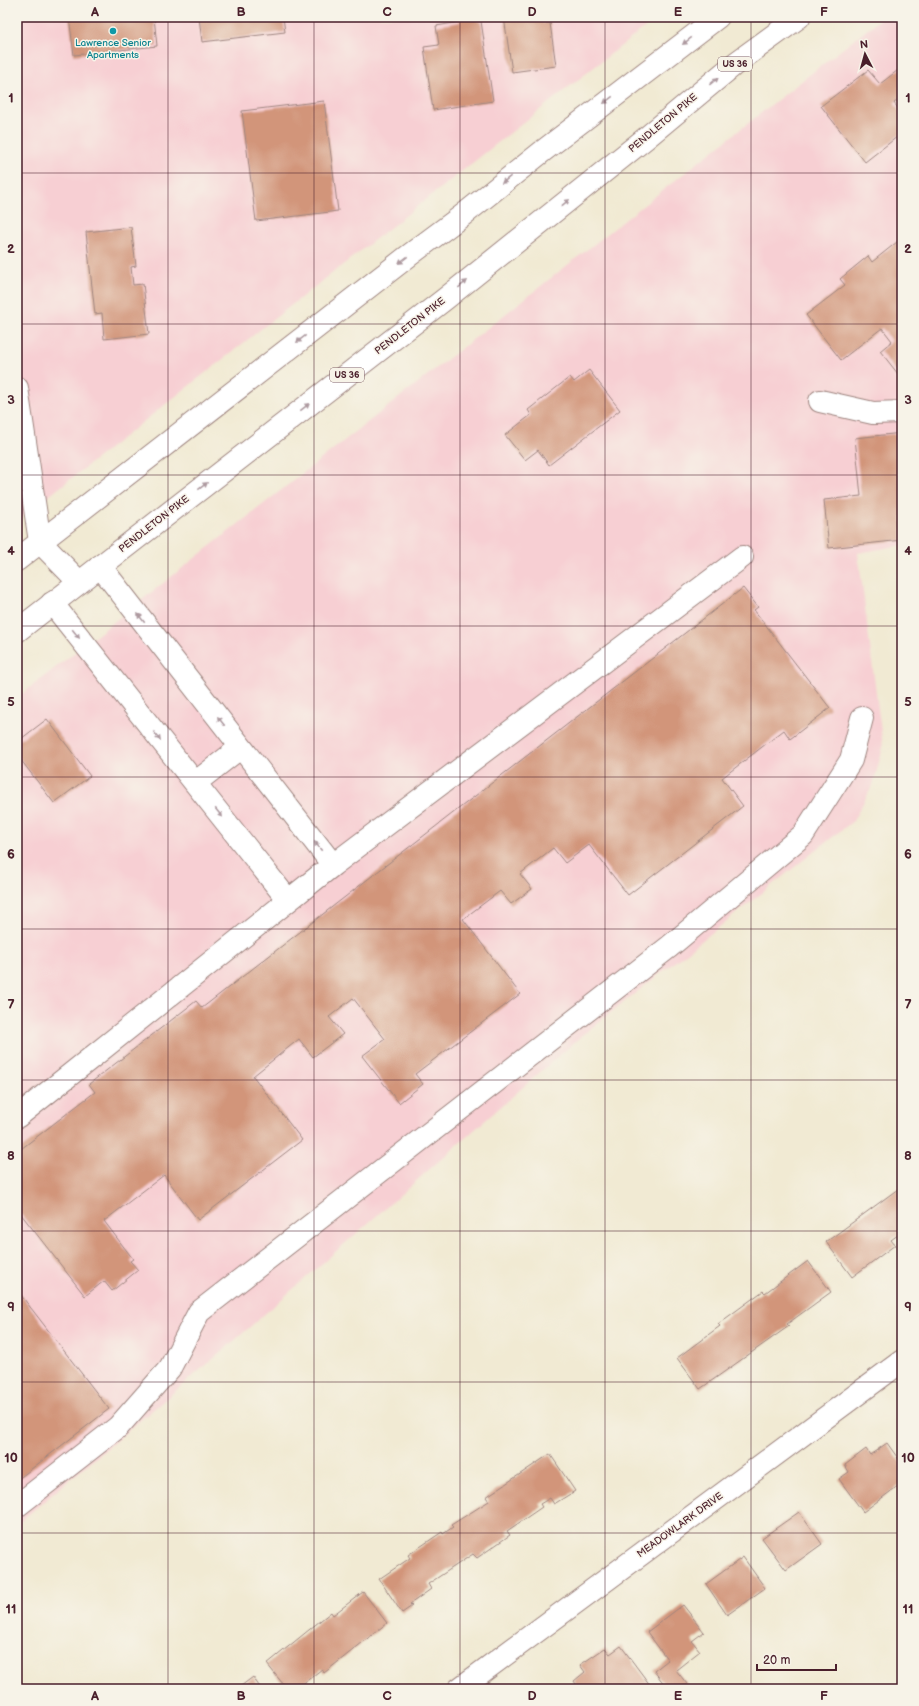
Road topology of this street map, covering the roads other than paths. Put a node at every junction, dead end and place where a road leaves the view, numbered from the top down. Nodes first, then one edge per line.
1 (718, 17) edge
2 (799, 17) edge
3 (17, 388) edge
4 (820, 401) dead end
5 (902, 412) edge
6 (40, 542) junction
7 (742, 557) dead end
8 (17, 560) edge
9 (100, 566) junction
10 (79, 582) junction
11 (52, 604) junction
12 (17, 631) edge
13 (862, 718) dead end
14 (241, 747) junction
15 (195, 783) junction
16 (333, 865) junction
17 (288, 900) junction
18 (17, 1117) edge
19 (902, 1363) edge
20 (17, 1506) edge
21 (459, 1689) edge

1 -> 6 main road
9 -> 2 main road, PENDLETON PIKE / US 36
3 - 6 main road
4 - 5 main road
6 - 8 main road
6 - 10 main road
7 - 16 main road
9 - 10 main road, PENDLETON PIKE / US 36
14 -> 9 main road
10 - 11 main road, PENDLETON PIKE / US 36
11 - 12 main road, PENDLETON PIKE / US 36
11 -> 15 main road
13 - 20 main road
14 - 15 main road
16 -> 14 main road
15 -> 17 main road
16 - 17 main road
17 - 18 main road
19 - 21 main road, MEADOWLARK DRIVE

